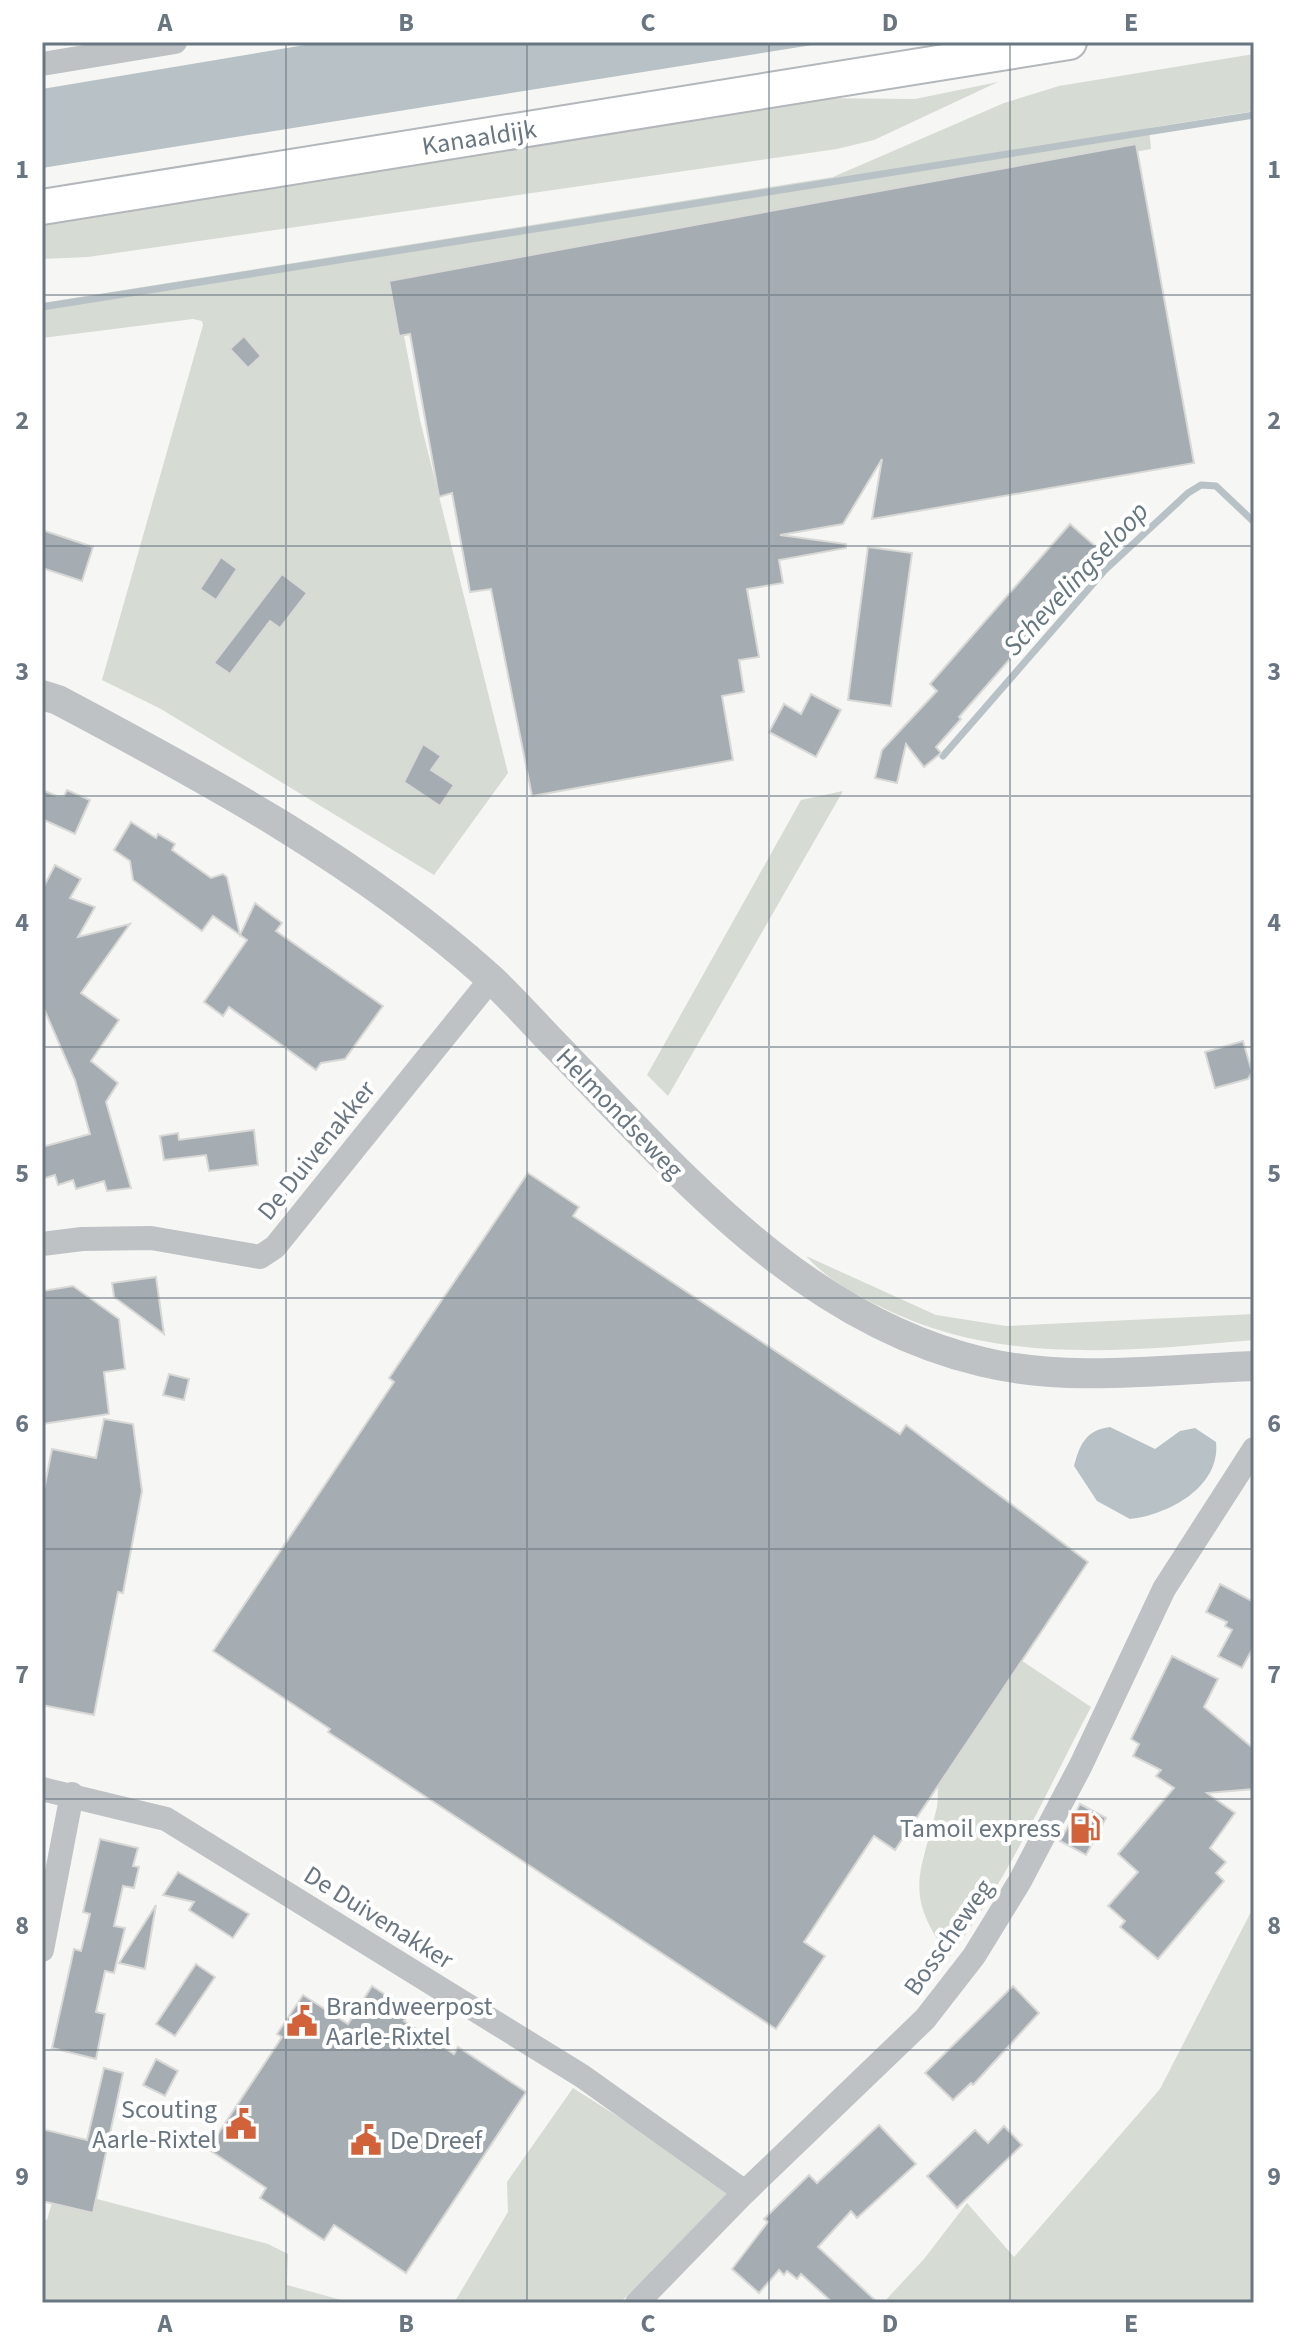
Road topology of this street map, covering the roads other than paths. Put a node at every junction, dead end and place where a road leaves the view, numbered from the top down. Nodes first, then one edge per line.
1 (175, 42) edge
2 (1069, 42) edge
3 (42, 64) edge
4 (42, 207) edge
5 (42, 695) edge
6 (491, 979) junction
7 (42, 1244) edge
8 (1254, 1366) edge
9 (1254, 1449) edge
10 (42, 1789) edge
11 (72, 1794) junction
12 (42, 1950) edge
13 (745, 2192) junction
14 (637, 2303) edge

1 - 3 street
2 - 4 main road, Kanaaldijk
5 - 6 street, Helmondseweg
6 - 7 street, De Duivenakker
6 - 8 street, Helmondseweg
9 - 13 street, Bosscheweg
10 - 11 street, De Duivenakker
11 - 12 street
11 - 13 street, De Duivenakker
13 - 14 street, Bosscheweg

